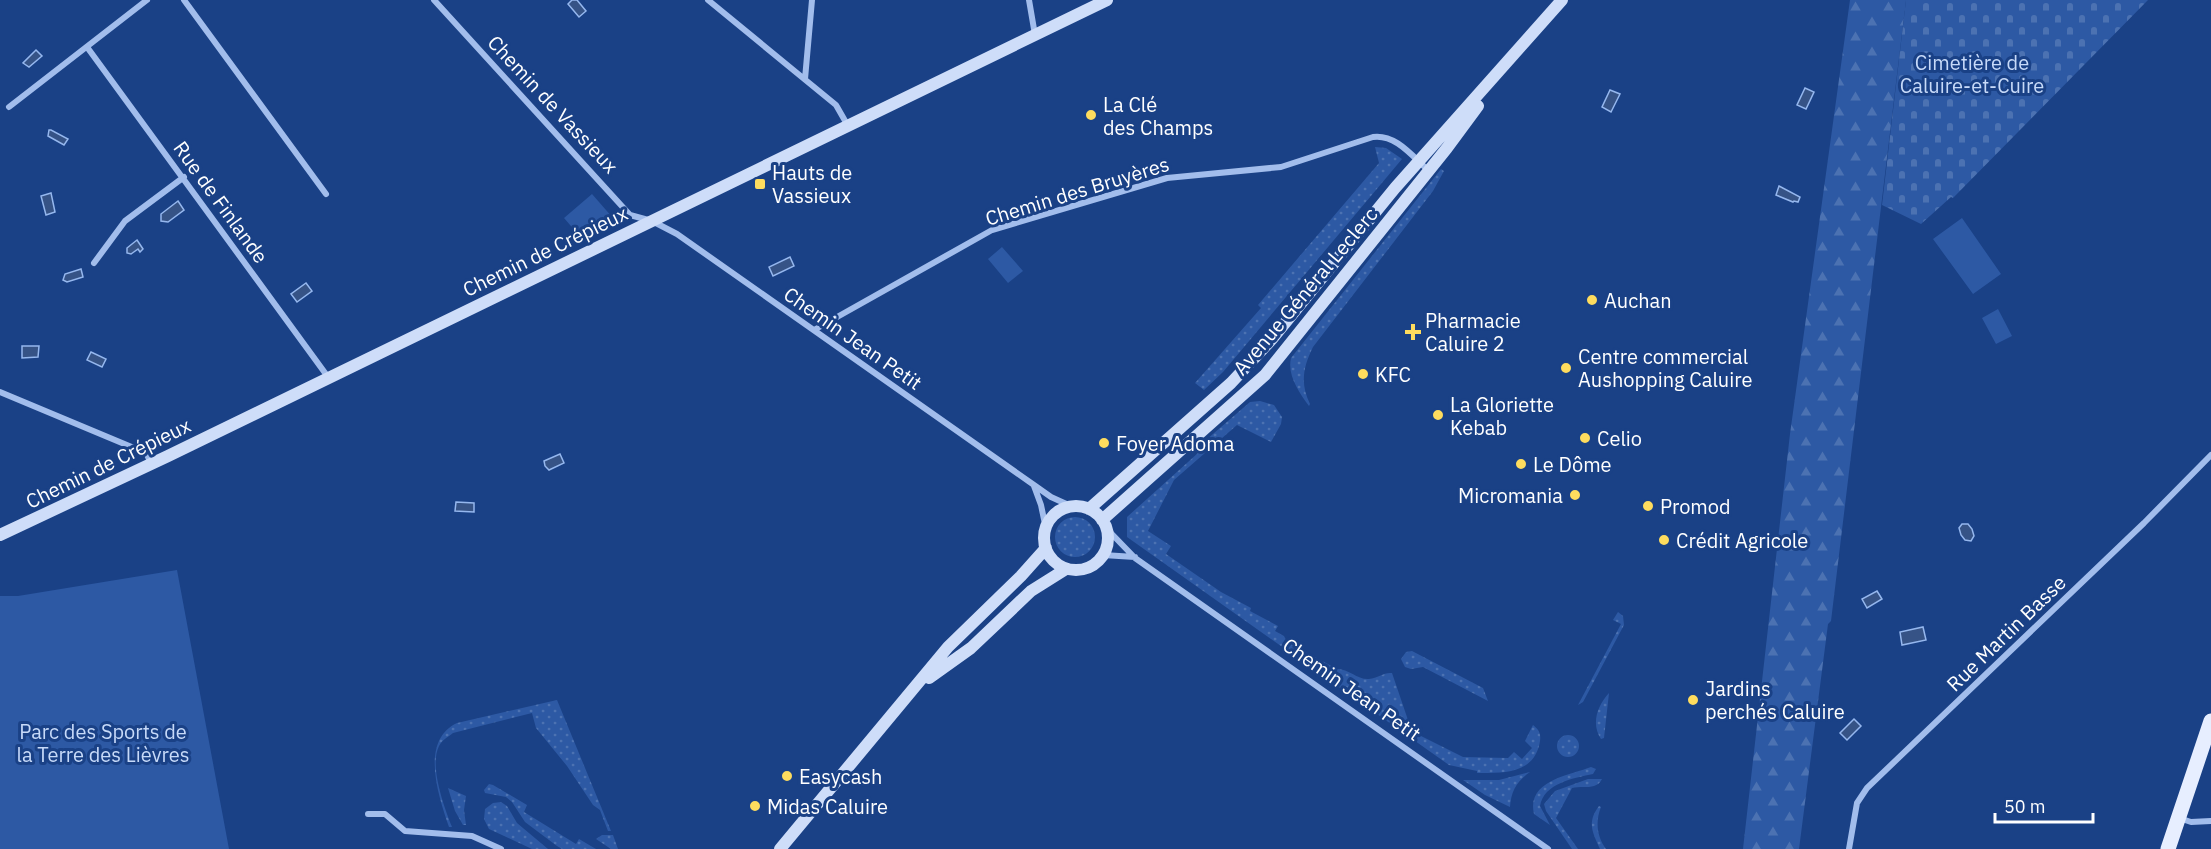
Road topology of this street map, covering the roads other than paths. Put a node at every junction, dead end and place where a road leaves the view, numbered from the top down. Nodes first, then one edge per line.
1 (147, 0) edge
2 (184, 0) edge
3 (434, 0) edge
4 (708, 0) edge
5 (812, 0) edge
6 (1029, 0) edge
7 (1107, 0) edge
8 (1562, 0) edge
9 (1035, 36) junction
10 (87, 47) junction
11 (1510, 61) junction
12 (806, 79) junction
13 (9, 107) dead end
14 (848, 126) junction
15 (1419, 162) junction
16 (1429, 171) junction
17 (184, 177) junction
18 (326, 194) dead end
19 (652, 221) junction
20 (94, 263) dead end
21 (814, 330) junction
22 (327, 377) junction
23 (0, 392) edge
24 (2211, 455) edge
25 (152, 463) junction
26 (1034, 485) junction
27 (1072, 507) junction
28 (1089, 509) junction
29 (1104, 524) junction
30 (1046, 529) junction
31 (0, 535) edge
32 (1046, 548) junction
33 (1103, 555) junction
34 (1135, 558) junction
35 (1066, 568) junction
36 (915, 687) junction
37 (2211, 722) edge
38 (368, 814) dead end
39 (2179, 818) junction
40 (2211, 821) edge
41 (501, 849) edge
42 (780, 849) edge
43 (1548, 849) edge
44 (1850, 849) edge
45 (2168, 849) edge

1 - 10 street
2 - 18 street
3 - 19 street, Chemin de Vassieux
4 - 12 street
5 - 12 street
6 - 9 street
7 - 9 main road, Chemin de Crépieux
8 - 11 main road, Avenue Général Leclerc
9 - 14 main road, Chemin de Crépieux
10 - 13 street
10 - 17 street, Rue de Finlande
11 - 15 main road, Avenue Général Leclerc
11 - 16 main road, Avenue Général Leclerc
12 - 14 street
14 - 19 main road, Chemin de Crépieux
15 - 16 street, Chemin des Bruyères
15 - 21 street, Chemin des Bruyères
15 - 28 main road, Avenue Général Leclerc
16 - 29 main road, Avenue Général Leclerc
17 - 20 street
17 - 22 street, Rue de Finlande
19 - 21 street, Chemin Jean Petit
19 - 22 main road, Chemin de Crépieux
21 - 26 street, Chemin Jean Petit
22 - 25 main road, Chemin de Crépieux
23 - 25 street
24 - 44 street, Rue Martin Basse
25 - 31 main road, Chemin de Crépieux
26 - 27 street, Chemin Jean Petit
26 - 30 street
27 - 28 main road
27 - 30 main road
28 - 29 main road
29 - 33 main road
29 - 34 street, Chemin Jean Petit
30 - 32 main road
32 - 35 main road
32 - 36 main road
33 - 34 street, Chemin Jean Petit
33 - 35 main road
34 - 43 street, Chemin Jean Petit
35 - 36 main road
36 - 42 main road
37 - 39 main road
38 - 41 street
39 - 40 street
39 - 45 main road

